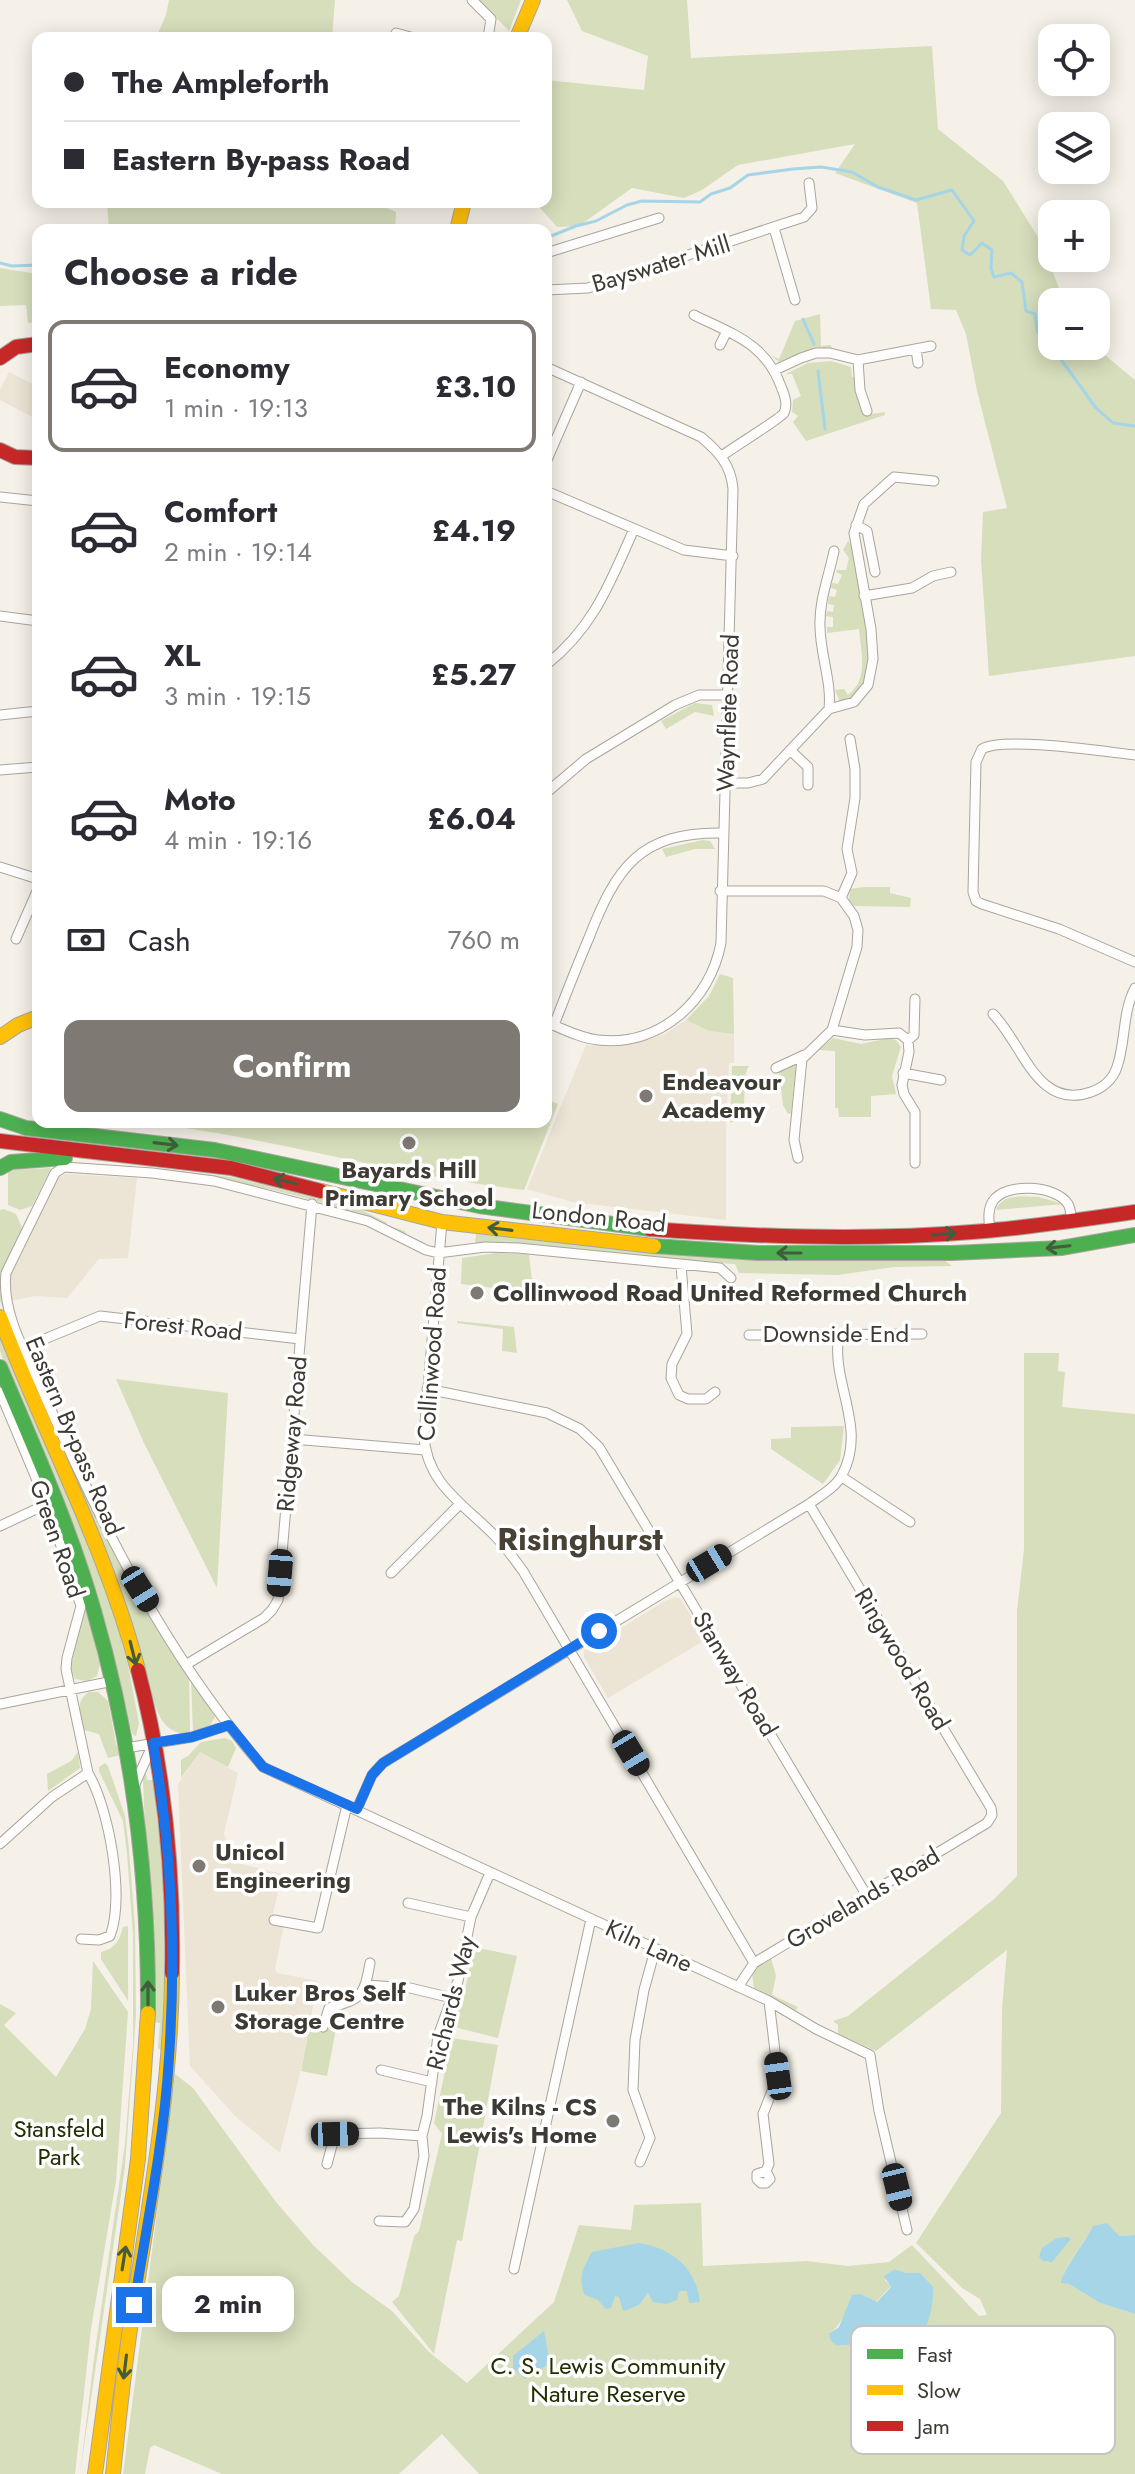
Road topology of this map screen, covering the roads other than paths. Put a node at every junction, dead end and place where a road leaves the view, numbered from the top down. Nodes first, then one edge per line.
1 (472, 0) edge
2 (533, 0) edge
3 (489, 32) edge
4 (520, 32) edge
5 (809, 183) dead end
6 (659, 218) dead end
7 (774, 228) junction
8 (552, 251) edge
9 (552, 290) edge
10 (795, 300) dead end
11 (694, 315) dead end
12 (727, 331) junction
13 (32, 345) edge
14 (720, 345) dead end
15 (931, 346) dead end
16 (916, 349) junction
17 (0, 358) edge
18 (858, 360) junction
19 (918, 363) dead end
20 (552, 370) edge
21 (775, 370) junction
22 (581, 382) junction
23 (867, 411) dead end
24 (552, 448) edge
25 (2, 456) edge
26 (722, 456) junction
27 (32, 458) edge
28 (934, 481) dead end
29 (552, 494) edge
30 (0, 497) edge
31 (32, 500) edge
32 (856, 525) junction
33 (634, 529) junction
34 (733, 556) junction
35 (836, 557) dead end
36 (875, 572) dead end
37 (951, 572) dead end
38 (864, 596) junction
39 (0, 616) edge
40 (32, 620) edge
41 (552, 660) edge
42 (729, 695) junction
43 (829, 709) junction
44 (32, 712) edge
45 (0, 715) edge
46 (850, 739) dead end
47 (790, 750) junction
48 (1135, 755) edge
49 (32, 767) edge
50 (0, 770) edge
51 (724, 783) junction
52 (808, 785) dead end
53 (552, 788) edge
54 (724, 833) junction
55 (0, 867) edge
56 (32, 877) edge
57 (720, 891) junction
58 (841, 898) junction
59 (32, 903) edge
60 (16, 939) dead end
61 (1135, 962) edge
62 (1135, 988) edge
63 (915, 999) dead end
64 (993, 1014) dead end
65 (552, 1019) edge
66 (32, 1020) edge
67 (552, 1025) edge
68 (1023, 1028) dead end
69 (832, 1030) junction
70 (2, 1032) edge
71 (1011, 1034) junction
72 (1123, 1036) junction
73 (1135, 1036) edge
74 (908, 1040) junction
75 (804, 1055) junction
76 (776, 1068) dead end
77 (903, 1073) junction
78 (941, 1080) dead end
79 (0, 1119) edge
80 (780, 1140) dead end
81 (794, 1140) junction
82 (0, 1141) edge
83 (0, 1155) edge
84 (57, 1158) junction
85 (798, 1158) dead end
86 (915, 1163) dead end
87 (0, 1168) edge
88 (312, 1204) junction
89 (1135, 1212) edge
90 (442, 1222) junction
91 (1072, 1223) junction
92 (990, 1231) junction
93 (1135, 1235) edge
94 (438, 1253) junction
95 (681, 1266) junction
96 (731, 1278) dead end
97 (0, 1317) edge
98 (839, 1334) junction
99 (922, 1334) dead end
100 (749, 1335) dead end
101 (300, 1339) junction
102 (23, 1348) junction
103 (0, 1367) edge
104 (427, 1389) junction
105 (0, 1392) edge
106 (715, 1392) dead end
107 (292, 1439) junction
108 (425, 1450) junction
109 (842, 1477) junction
110 (47, 1504) junction
111 (809, 1504) junction
112 (459, 1505) junction
113 (910, 1522) dead end
114 (0, 1526) edge
115 (391, 1573) dead end
116 (680, 1581) junction
117 (569, 1649) junction
118 (187, 1664) junction
119 (113, 1681) junction
120 (71, 1690) junction
121 (0, 1704) edge
122 (229, 1725) junction
123 (153, 1743) junction
124 (126, 1748) junction
125 (263, 1767) joint
126 (88, 1773) junction
127 (133, 1788) junction
128 (352, 1807) junction
129 (992, 1815) joint
130 (0, 1844) edge
131 (490, 1873) junction
132 (867, 1896) junction
133 (408, 1903) dead end
134 (471, 1917) junction
135 (591, 1919) junction
136 (274, 1920) dead end
137 (81, 1939) dead end
138 (655, 1950) junction
139 (370, 1963) dead end
140 (754, 1963) junction
141 (366, 1985) junction
142 (738, 1987) junction
143 (452, 1998) junction
144 (769, 2001) junction
145 (323, 2027) dead end
146 (381, 2070) dead end
147 (432, 2082) junction
148 (422, 2136) junction
149 (640, 2162) dead end
150 (327, 2164) dead end
151 (766, 2171) dead end
152 (379, 2221) dead end
153 (907, 2230) dead end
154 (514, 2269) dead end
155 (95, 2474) edge
156 (113, 2474) edge

1 - 3 street
2 - 4 main road
5 - 7 street, Bayswater Mill
6 - 8 street, Bayswater Mill
7 - 9 street, Bayswater Mill
7 - 10 street
11 - 12 street
12 - 14 street
12 - 21 street
13 - 17 main road
15 - 16 street
16 - 18 street
16 - 19 street
18 - 21 street
18 - 23 street
20 - 22 street
21 - 26 street
22 - 24 street
22 - 26 street
25 - 27 main road
26 - 34 street, Waynflete Road
28 - 32 street
29 - 33 street
30 - 31 street
32 - 36 street
32 - 38 street
33 - 34 street
33 - 41 street
34 - 42 street, Waynflete Road
35 - 43 street
37 - 38 street
38 - 43 street
39 - 40 street
42 - 51 street, Waynflete Road
42 - 53 street
43 - 47 street
44 - 45 street
46 - 58 street
47 - 51 street
47 - 52 street
48 - 61 street
49 - 50 street
51 - 54 street, Waynflete Road
54 - 57 street, Waynflete Road
54 - 65 street
55 - 56 street
57 - 58 street
57 - 67 street, Waynflete Road
58 - 69 street
59 - 60 street
62 - 72 street
63 - 74 street
64 - 71 street
66 - 70 main road
68 - 71 street
69 - 74 street
69 - 75 street
71 - 72 street
72 - 73 street
74 - 77 street
75 - 76 street
75 - 81 street
77 - 78 street
77 - 86 street
79 -> 92 main road, London Road
80 - 81 street
81 - 85 street
82 - 84 main road, London Road
83 - 84 main road
84 - 87 main road
84 - 88 street, London Road
90 -> 84 main road, London Road
84 - 102 street, Green Road
88 - 94 street, London Road
88 - 101 street, Ridgeway Road
89 - 91 main road, London Road
93 -> 90 main road, London Road
90 - 94 street, Collinwood Road
91 - 92 main road, London Road
91 - 92 street
94 - 95 street, London Road
94 - 104 street, Collinwood Road
95 - 96 street, London Road
95 - 106 street
97 -> 123 main road, Eastern By-pass Road
98 - 99 street, Downside End
98 - 100 street, Downside End
98 - 109 street
101 - 102 street, Forest Road
101 - 107 street, Ridgeway Road
102 - 118 street, Green Road
103 - 119 main road, Eastern By-pass Road
104 - 108 street, Collinwood Road
104 - 116 street, Stanway Road
105 - 110 street, Green Road
107 - 108 street
107 - 118 street, Ridgeway Road
108 - 112 street, Collinwood Road
109 - 111 street
109 - 113 street
110 - 114 street
110 - 120 street, Green Road
111 - 116 street
111 - 129 street, Ringwood Road
112 - 115 street
112 - 117 street, Collinwood Road
116 - 117 street
116 - 132 street, Stanway Road
117 - 128 street
117 - 140 street, Collinwood Road
118 - 122 street, Green Road
119 - 120 street
119 - 124 main road, Eastern By-pass Road
120 - 121 street
120 - 126 street, Green Road
122 - 123 street
122 - 125 street, Green Road
123 - 124 street
123 - 127 street
123 -> 156 main road, Eastern By-pass Road
124 - 127 main road, Eastern By-pass Road
125 - 128 street, Kiln Lane
126 - 130 street
126 - 137 street, Green Road
155 -> 127 main road, Eastern By-pass Road
128 - 131 street, Kiln Lane
128 - 136 street
129 - 132 street, Grovelands Road
131 - 134 street, Richards Way
131 - 135 street, Kiln Lane
132 - 140 street, Grovelands Road
133 - 134 street
134 - 143 street, Richards Way
135 - 138 street, Kiln Lane
135 - 154 street
138 - 142 street, Kiln Lane
138 - 149 street
139 - 141 street
140 - 142 street, Grovelands Road
141 - 143 street
141 - 145 street
142 - 144 street, Kiln Lane
143 - 147 street, Richards Way
144 - 151 street
144 - 153 street, Kiln Lane
146 - 147 street
147 - 148 street, Richards Way
148 - 150 street
148 - 152 street, Richards Way

